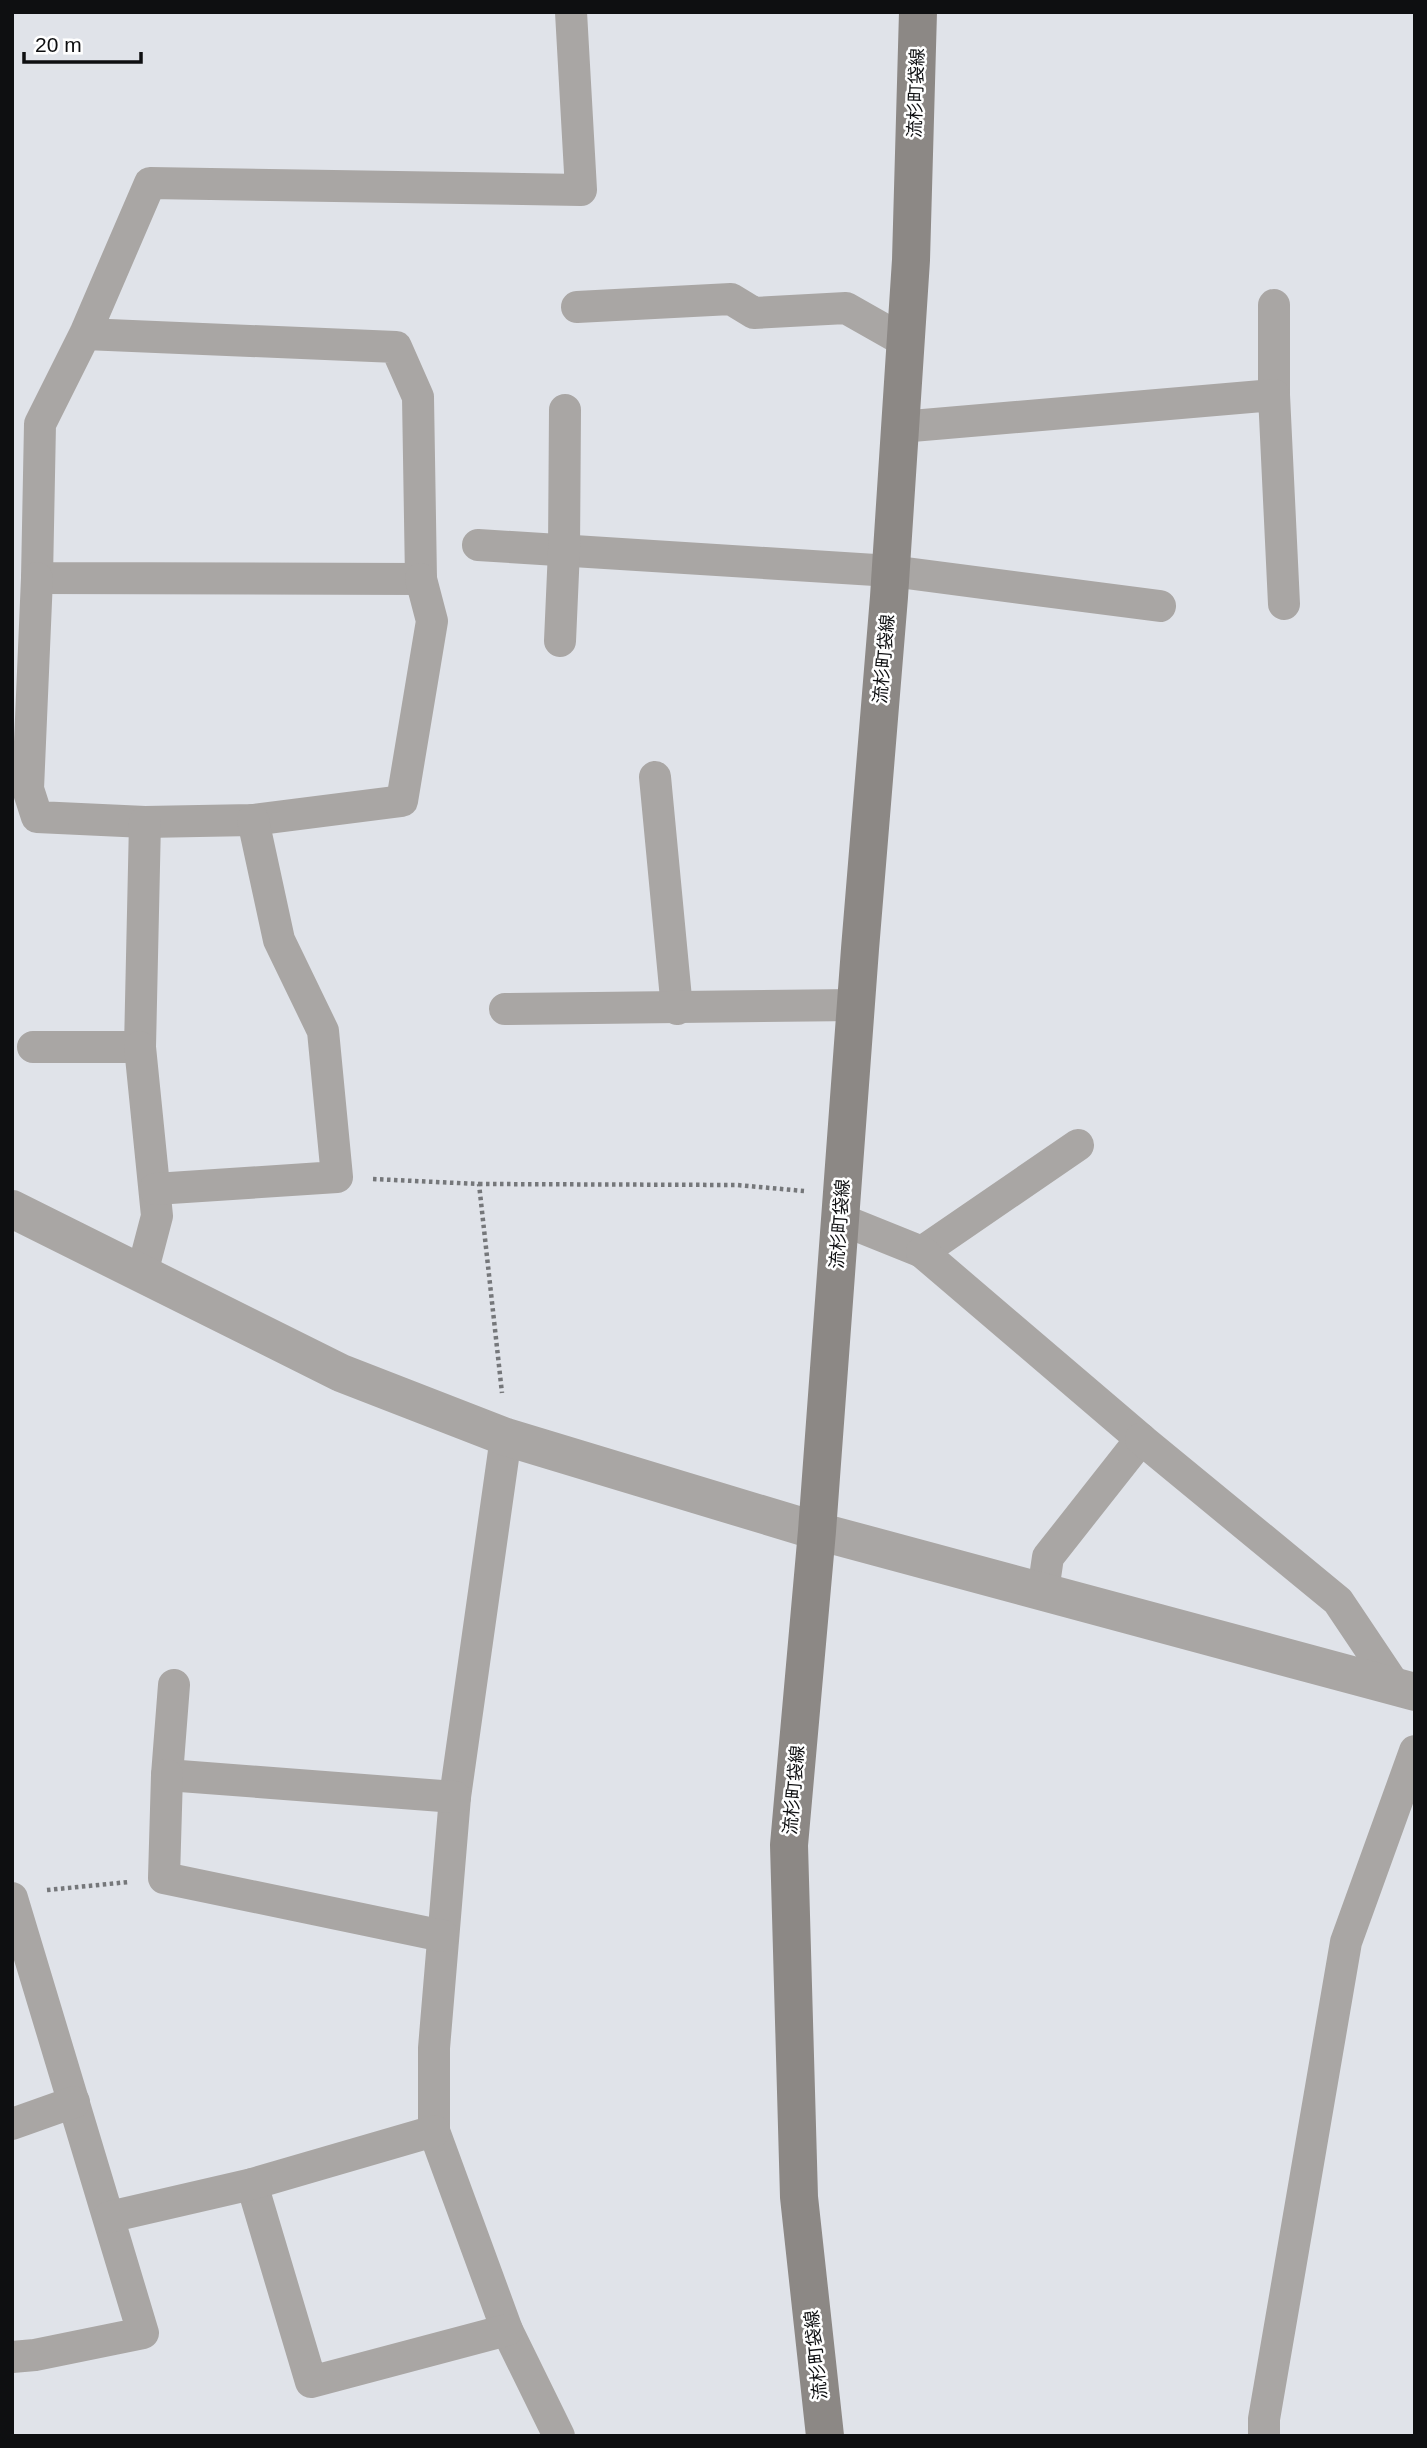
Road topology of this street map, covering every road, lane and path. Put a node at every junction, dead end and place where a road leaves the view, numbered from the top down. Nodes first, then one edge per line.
1 (571, 12) edge
2 (918, 12) edge
3 (1274, 305) dead end
4 (577, 307) dead end
5 (85, 334) junction
6 (905, 342) junction
7 (1274, 395) junction
8 (565, 410) dead end
9 (900, 427) junction
10 (478, 545) dead end
11 (564, 550) junction
12 (891, 570) junction
13 (37, 578) junction
14 (421, 579) junction
15 (1284, 604) dead end
16 (1160, 606) dead end
17 (560, 641) dead end
18 (655, 777) dead end
19 (253, 820) junction
20 (145, 822) junction
21 (856, 1005) junction
22 (505, 1009) dead end
23 (677, 1009) junction
24 (33, 1047) dead end
25 (140, 1047) junction
26 (1078, 1145) dead end
27 (337, 1177) junction
28 (479, 1184) junction
29 (155, 1189) junction
30 (841, 1206) junction
31 (12, 1209) edge
32 (922, 1252) junction
33 (142, 1273) junction
34 (506, 1437) junction
35 (1141, 1438) junction
36 (817, 1531) junction
37 (1042, 1591) junction
38 (174, 1685) dead end
39 (1405, 1689) edge
40 (1415, 1751) edge
41 (167, 1775) junction
42 (455, 1797) junction
43 (164, 1878) junction
44 (26, 1894) edge
45 (443, 1936) junction
46 (74, 2102) junction
47 (12, 2124) edge
48 (434, 2131) junction
49 (252, 2184) junction
50 (109, 2217) junction
51 (507, 2330) junction
52 (12, 2357) edge
53 (559, 2436) edge
54 (825, 2436) edge
55 (1264, 2436) edge

1 - 5 street
2 - 6 main road, 流杉町袋線
3 - 7 street
4 - 6 street
5 - 13 street
5 - 14 street
6 - 9 main road, 流杉町袋線
7 - 9 street
7 - 15 street
8 - 11 street
9 - 12 main road, 流杉町袋線
10 - 11 street
11 - 12 street
11 - 17 street
12 - 16 street
12 - 21 main road, 流杉町袋線
13 - 14 street
13 - 20 street
14 - 19 street
18 - 23 street
19 - 20 street
19 - 27 street
20 - 25 street
21 - 23 street
21 - 30 main road, 流杉町袋線
22 - 23 street
24 - 25 street
25 - 29 street
26 - 32 street
27 - 28 path
27 - 29 street
28 - 30 path
28 - 34 path
29 - 33 street
30 - 32 street
30 - 36 main road, 流杉町袋線
31 - 33 street
32 - 35 street
33 - 34 street
34 - 36 street
34 - 42 street
35 - 37 street
35 - 39 street
36 - 37 street
36 - 54 main road, 流杉町袋線
37 - 39 street
38 - 41 street
40 - 55 street
41 - 42 street
41 - 43 street
42 - 45 street
43 - 44 path
43 - 45 street
44 - 46 street
45 - 48 street
46 - 47 street
46 - 50 street
48 - 49 street
48 - 51 street
49 - 50 street
49 - 51 street
50 - 52 street
51 - 53 street

